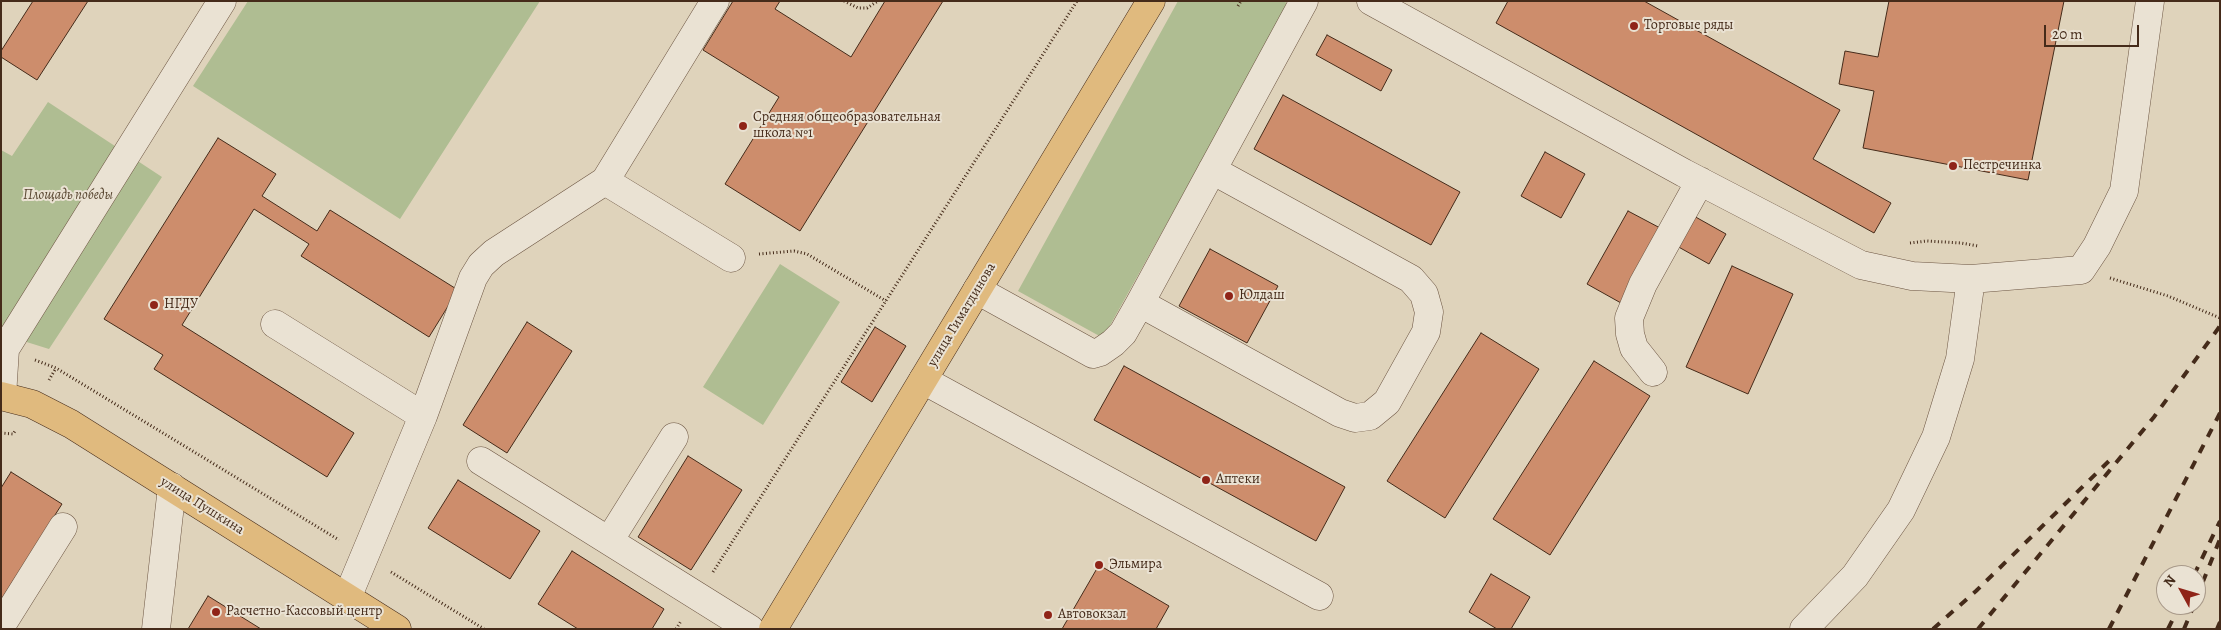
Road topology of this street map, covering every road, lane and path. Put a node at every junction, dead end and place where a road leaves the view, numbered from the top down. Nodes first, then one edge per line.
1 (222, 1) edge
2 (715, 1) edge
3 (844, 1) edge
4 (878, 1) edge
5 (1077, 1) edge
6 (1151, 1) edge
7 (1240, 1) edge
8 (1304, 1) edge
9 (1371, 1) edge
10 (2150, 1) edge
11 (1238, 6) dead end
12 (1212, 170) junction
13 (605, 181) junction
14 (1700, 181) junction
15 (1909, 243) dead end
16 (1980, 246) dead end
17 (731, 258) joint
18 (2081, 270) junction
19 (1972, 279) junction
20 (976, 290) junction
21 (886, 301) junction
22 (1140, 303) junction
23 (2220, 318) edge
24 (275, 324) dead end
25 (5, 349) junction
26 (1653, 372) dead end
27 (923, 380) junction
28 (2, 396) edge
29 (423, 416) junction
30 (1, 433) edge
31 (13, 434) dead end
32 (674, 437) dead end
33 (481, 461) dead end
34 (172, 487) junction
35 (63, 527) dead end
36 (609, 541) junction
37 (364, 556) junction
38 (697, 596) junction
39 (1319, 596) dead end
40 (347, 598) junction
41 (1, 626) edge
42 (156, 629) edge
43 (397, 629) edge
44 (484, 629) edge
45 (676, 629) edge
46 (750, 629) edge
47 (773, 629) edge
48 (1804, 629) edge

1 - 25 street
2 - 13 street
3 - 4 path
5 - 21 path
6 - 20 main road, улица Гиматдинова
7 - 11 path
8 - 12 street
9 - 14 street
10 - 18 street
12 - 22 street
12 - 22 street
13 - 17 street
13 - 29 street
14 - 19 street
14 - 26 street
15 - 16 path
17 - 21 path
18 - 19 street
18 - 23 path
19 - 48 street
20 - 22 street
20 - 27 main road, улица Гиматдинова
21 - 38 path
24 - 29 street
25 - 28 street
25 - 37 path
27 - 39 street
27 - 47 main road, улица Гиматдинова
28 - 34 main road, улица Пушкина
29 - 37 street
30 - 31 path
32 - 36 street
33 - 36 street
34 - 40 main road, улица Пушкина
34 - 42 street
35 - 41 street
36 - 38 street
37 - 40 street
37 - 44 path
38 - 45 path
38 - 46 street
40 - 43 main road, улица Пушкина

